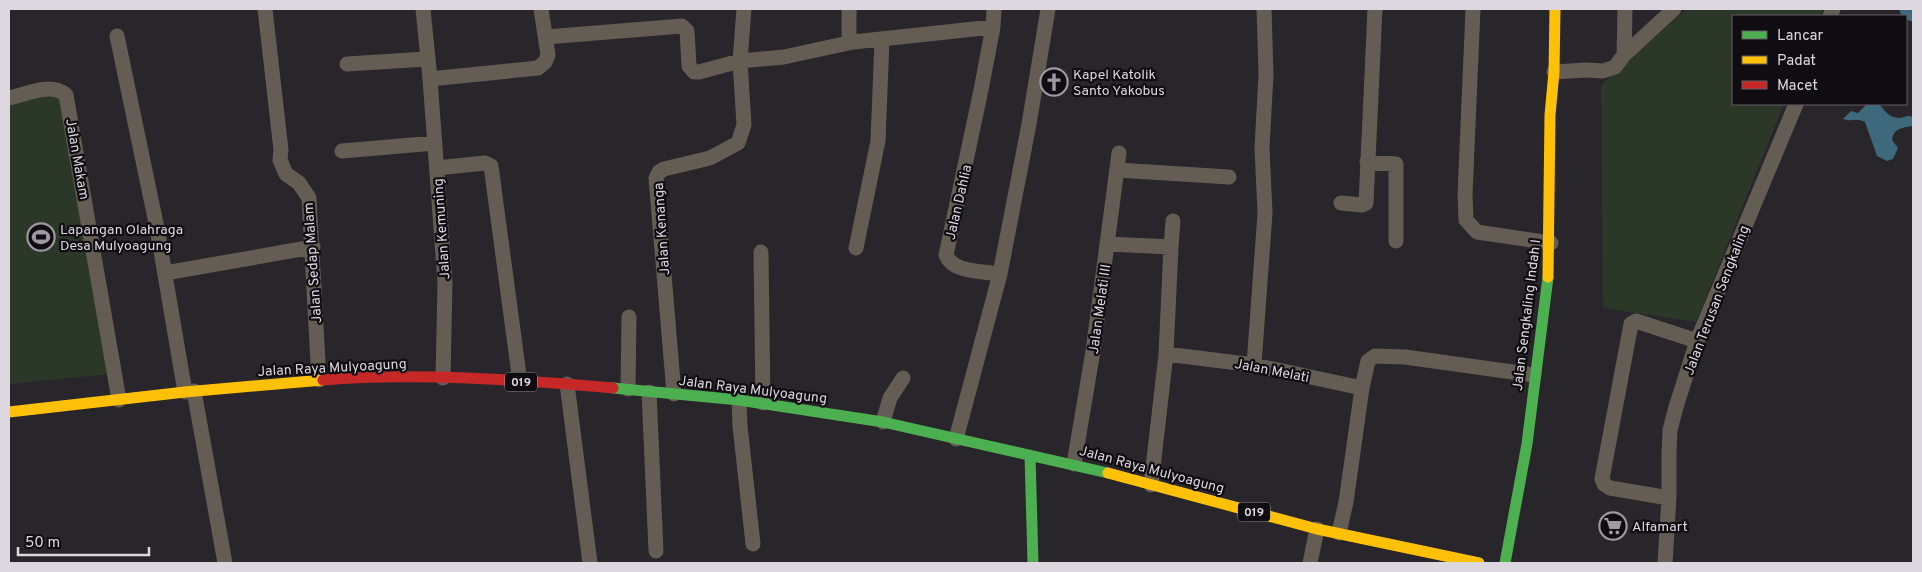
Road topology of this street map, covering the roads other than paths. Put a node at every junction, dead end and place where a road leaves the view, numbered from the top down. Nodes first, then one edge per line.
1 (265, 9) edge
2 (423, 9) edge
3 (542, 9) edge
4 (744, 9) edge
5 (849, 9) edge
6 (994, 9) edge
7 (1048, 9) edge
8 (1264, 9) edge
9 (1375, 9) edge
10 (1473, 9) edge
11 (1555, 9) edge
12 (1625, 9) edge
13 (1674, 9) edge
14 (993, 27) junction
15 (116, 36) dead end
16 (546, 37) junction
17 (882, 40) junction
18 (849, 43) junction
19 (1624, 54) junction
20 (428, 59) junction
21 (740, 61) junction
22 (347, 64) dead end
23 (1554, 72) junction
24 (430, 79) junction
25 (9, 98) edge
26 (1796, 105) edge
27 (434, 143) junction
28 (342, 150) dead end
29 (1119, 153) dead end
30 (1368, 162) junction
31 (437, 168) junction
32 (1117, 170) junction
33 (1229, 178) dead end
34 (1341, 204) dead end
35 (1173, 221) dead end
36 (1396, 240) dead end
37 (1551, 243) junction
38 (1108, 244) junction
39 (313, 247) junction
40 (1171, 247) junction
41 (856, 248) dead end
42 (761, 252) dead end
43 (165, 273) junction
44 (1000, 274) junction
45 (629, 317) dead end
46 (1697, 341) junction
47 (1166, 354) junction
48 (1254, 365) junction
49 (1534, 375) junction
50 (443, 378) junction
51 (903, 378) dead end
52 (319, 380) junction
53 (520, 382) junction
54 (568, 384) junction
55 (1362, 388) junction
56 (628, 389) junction
57 (189, 392) junction
58 (649, 392) junction
59 (674, 394) junction
60 (119, 400) junction
61 (739, 400) junction
62 (763, 403) junction
63 (9, 412) edge
64 (882, 422) junction
65 (956, 439) junction
66 (1030, 455) junction
67 (1074, 464) junction
68 (1151, 485) junction
69 (1669, 498) junction
70 (1317, 529) junction
71 (1339, 533) junction
72 (753, 544) dead end
73 (656, 551) dead end
74 (225, 563) edge
75 (590, 563) edge
76 (1033, 563) edge
77 (1310, 563) edge
78 (1479, 563) edge
79 (1505, 563) edge
80 (1665, 563) edge

1 - 39 street, Jalan Sedap Malam
2 - 20 street, Jalan Kemuning
3 - 16 street
4 - 21 street, Jalan Kenanga
5 - 18 street
6 - 14 street, Jalan Dahlia
7 - 44 street
8 - 48 street
9 - 30 street
10 - 37 street
11 - 23 main road, Jalan Sengkaling Indah I
12 - 19 street
13 - 19 street
14 - 17 street
14 - 44 street, Jalan Dahlia
15 - 43 street
16 - 21 street
16 - 24 street
17 - 18 street
17 - 41 street
18 - 21 street
19 - 23 street
20 - 22 street
20 - 24 street, Jalan Kemuning
21 - 59 street, Jalan Kenanga
23 - 37 main road, Jalan Sengkaling Indah I
24 - 27 street, Jalan Kemuning
25 - 60 street, Jalan Makam
26 - 46 street, Jalan Terusan Sengkaling
27 - 28 street
27 - 31 street, Jalan Kemuning
29 - 32 street, Jalan Melati III
30 - 34 street
30 - 36 street
31 - 50 street, Jalan Kemuning
31 - 53 street
32 - 33 street
32 - 38 street, Jalan Melati III
35 - 40 street
37 - 49 main road, Jalan Sengkaling Indah I
38 - 40 street
38 - 67 street, Jalan Melati III
39 - 43 street
39 - 52 street, Jalan Sedap Malam
40 - 47 street
42 - 62 street
43 - 57 street
44 - 65 street
45 - 56 street
46 - 69 street, Jalan Terusan Sengkaling
46 - 69 street
47 - 48 street, Jalan Melati
47 - 68 street
48 - 55 street, Jalan Melati
49 - 55 street
49 - 79 main road, Jalan Sengkaling Indah I
50 - 52 main road, Jalan Raya Mulyoagung / 019
50 - 53 main road, Jalan Raya Mulyoagung / 019
51 - 64 street
52 - 57 main road, Jalan Raya Mulyoagung / 019
53 - 54 main road, Jalan Raya Mulyoagung / 019
54 - 56 main road, Jalan Raya Mulyoagung / 019
54 - 75 street
55 - 71 street
56 - 58 main road, Jalan Raya Mulyoagung / 019
57 - 60 main road, Jalan Raya Mulyoagung / 019
57 - 74 street
58 - 59 main road, Jalan Raya Mulyoagung / 019
58 - 73 street
59 - 61 main road, Jalan Raya Mulyoagung / 019
60 - 63 main road, Jalan Raya Mulyoagung / 019
61 - 62 main road, Jalan Raya Mulyoagung / 019
61 - 72 street
62 - 64 main road, Jalan Raya Mulyoagung / 019
64 - 65 main road, Jalan Raya Mulyoagung / 019
65 - 66 main road, Jalan Raya Mulyoagung / 019
66 - 67 main road, Jalan Raya Mulyoagung / 019
66 - 76 main road
67 - 68 main road, Jalan Raya Mulyoagung / 019
68 - 70 main road, Jalan Raya Mulyoagung / 019
69 - 80 street, Jalan Terusan Sengkaling
70 - 71 main road, Jalan Raya Mulyoagung / 019
70 - 77 street
71 - 78 main road, Jalan Raya Mulyoagung / 019

